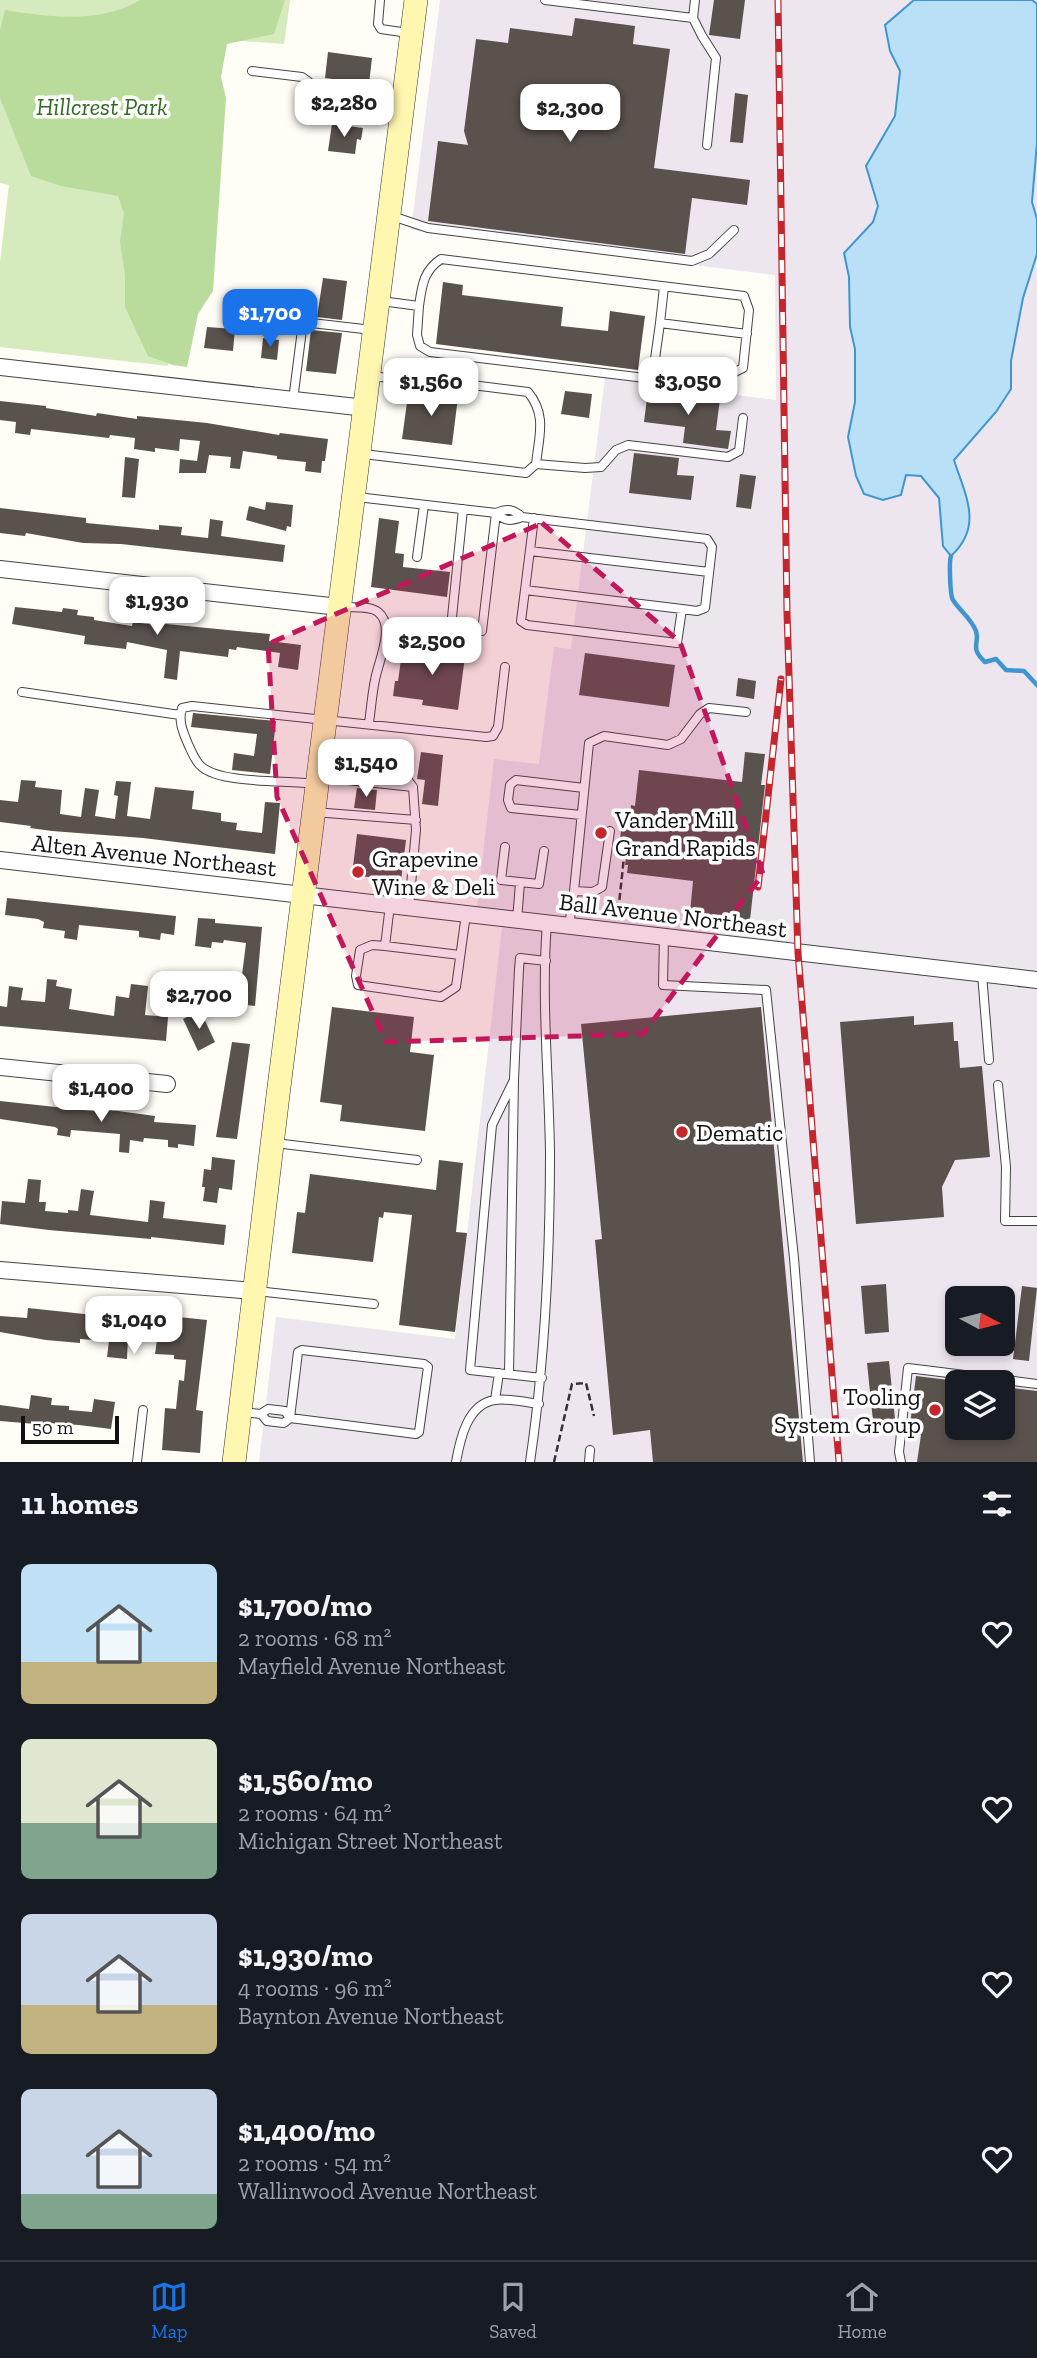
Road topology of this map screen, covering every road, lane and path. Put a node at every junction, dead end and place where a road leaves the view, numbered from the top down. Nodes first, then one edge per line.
1 (380, 0) edge
2 (416, 0) edge
3 (545, 0) edge
4 (695, 0) edge
5 (601, 3) edge
6 (693, 18) junction
7 (411, 33) junction
8 (252, 71) dead end
9 (402, 104) junction
10 (707, 145) dead end
11 (389, 215) junction
12 (734, 230) dead end
13 (664, 286) junction
14 (379, 300) junction
15 (419, 306) junction
16 (660, 323) junction
17 (375, 331) junction
18 (747, 334) junction
19 (654, 366) junction
20 (0, 367) edge
21 (369, 376) junction
22 (293, 400) junction
23 (366, 408) junction
24 (743, 418) dead end
25 (359, 454) junction
26 (536, 464) junction
27 (354, 496) junction
28 (424, 505) junction
29 (463, 509) junction
30 (496, 513) junction
31 (534, 518) junction
32 (530, 551) junction
33 (417, 557) dead end
34 (0, 569) edge
35 (709, 572) junction
36 (525, 590) junction
37 (339, 607) junction
38 (682, 609) junction
39 (450, 627) dead end
40 (482, 631) dead end
41 (505, 667) dead end
42 (22, 692) dead end
43 (746, 712) dead end
44 (180, 715) junction
45 (325, 721) junction
46 (369, 723) junction
47 (322, 744) junction
48 (317, 780) junction
49 (413, 787) junction
50 (584, 788) junction
51 (313, 812) junction
52 (581, 815) junction
53 (416, 820) junction
54 (610, 831) dead end
55 (629, 838) dead end
56 (505, 847) dead end
57 (544, 851) dead end
58 (0, 860) edge
59 (520, 883) junction
60 (574, 891) junction
61 (303, 895) junction
62 (390, 905) junction
63 (409, 907) junction
64 (607, 912) dead end
65 (466, 914) junction
66 (517, 920) junction
67 (547, 923) junction
68 (568, 926) junction
69 (664, 937) junction
70 (385, 946) junction
71 (460, 955) junction
72 (546, 961) junction
73 (982, 974) junction
74 (1037, 980) edge
75 (989, 1060) dead end
76 (0, 1067) edge
77 (514, 1079) junction
78 (167, 1084) dead end
79 (998, 1085) dead end
80 (272, 1142) junction
81 (417, 1160) dead end
82 (1037, 1221) edge
83 (0, 1270) edge
84 (254, 1291) junction
85 (374, 1304) dead end
86 (499, 1373) junction
87 (509, 1374) junction
88 (542, 1378) junction
89 (1037, 1384) edge
90 (495, 1400) junction
91 (539, 1404) junction
92 (143, 1410) dead end
93 (251, 1412) junction
94 (594, 1416) dead end
95 (290, 1418) junction
96 (590, 1450) dead end
97 (137, 1462) edge
98 (234, 1462) edge
99 (456, 1462) edge
100 (530, 1462) edge
101 (554, 1462) edge
102 (589, 1462) edge
103 (810, 1462) edge
104 (901, 1462) edge

1 - 7 lane
2 - 7 main road
3 - 5 lane
4 - 6 lane
5 - 6 lane
6 - 10 lane
7 - 9 main road
8 - 9 lane
9 - 11 main road
11 - 12 lane
11 - 14 main road
13 - 15 lane
13 - 16 lane
13 - 18 lane
14 - 15 lane
14 - 17 main road
15 - 19 lane
16 - 18 lane
16 - 19 lane
17 - 21 main road
17 - 22 lane
18 - 19 lane
20 - 22 street
21 - 23 main road
21 - 26 lane
22 - 23 street
23 - 25 main road
24 - 26 lane
25 - 26 lane
25 - 27 main road
27 - 28 lane
27 - 37 main road
28 - 29 lane
28 - 33 lane
29 - 30 lane
29 - 39 lane
30 - 31 lane
30 - 40 lane
31 - 32 lane
31 - 35 lane
32 - 35 lane
32 - 36 lane
34 - 37 street
35 - 38 lane
36 - 38 lane
36 - 38 lane
37 - 45 main road
37 - 46 lane
41 - 46 lane
42 - 44 lane
43 - 50 lane
44 - 45 lane
44 - 48 lane
45 - 46 lane
45 - 47 main road
47 - 48 main road
47 - 49 lane
48 - 49 lane
48 - 51 main road
49 - 53 lane
50 - 52 lane
50 - 52 lane
51 - 53 lane
51 - 61 main road
52 - 60 lane
53 - 63 lane
54 - 60 lane
55 - 64 path
56 - 59 lane
57 - 59 lane
58 - 61 street, Alten Avenue Northeast
59 - 66 lane
60 - 68 lane
61 - 62 street, Ball Avenue Northeast
61 - 80 main road
62 - 63 street, Ball Avenue Northeast
62 - 70 lane
63 - 65 street, Ball Avenue Northeast
65 - 66 street, Ball Avenue Northeast
65 - 71 lane
66 - 67 street, Ball Avenue Northeast
67 - 68 street, Ball Avenue Northeast
67 - 72 lane
68 - 69 street, Ball Avenue Northeast
69 - 73 street, Ball Avenue Northeast
69 - 103 lane
70 - 71 lane
70 - 71 lane
72 - 77 lane
72 - 88 lane
73 - 74 street, Ball Avenue Northeast
73 - 75 lane
76 - 78 street
77 - 86 lane
77 - 87 lane
79 - 82 lane
80 - 81 lane
80 - 84 main road
83 - 84 street
84 - 85 lane
84 - 93 main road
86 - 87 lane
86 - 90 lane
87 - 88 lane
88 - 91 lane
89 - 104 lane
90 - 91 lane
90 - 99 lane
91 - 100 lane
92 - 97 lane
93 - 95 lane
93 - 98 main road
94 - 101 path
95 - 95 lane
96 - 102 lane

